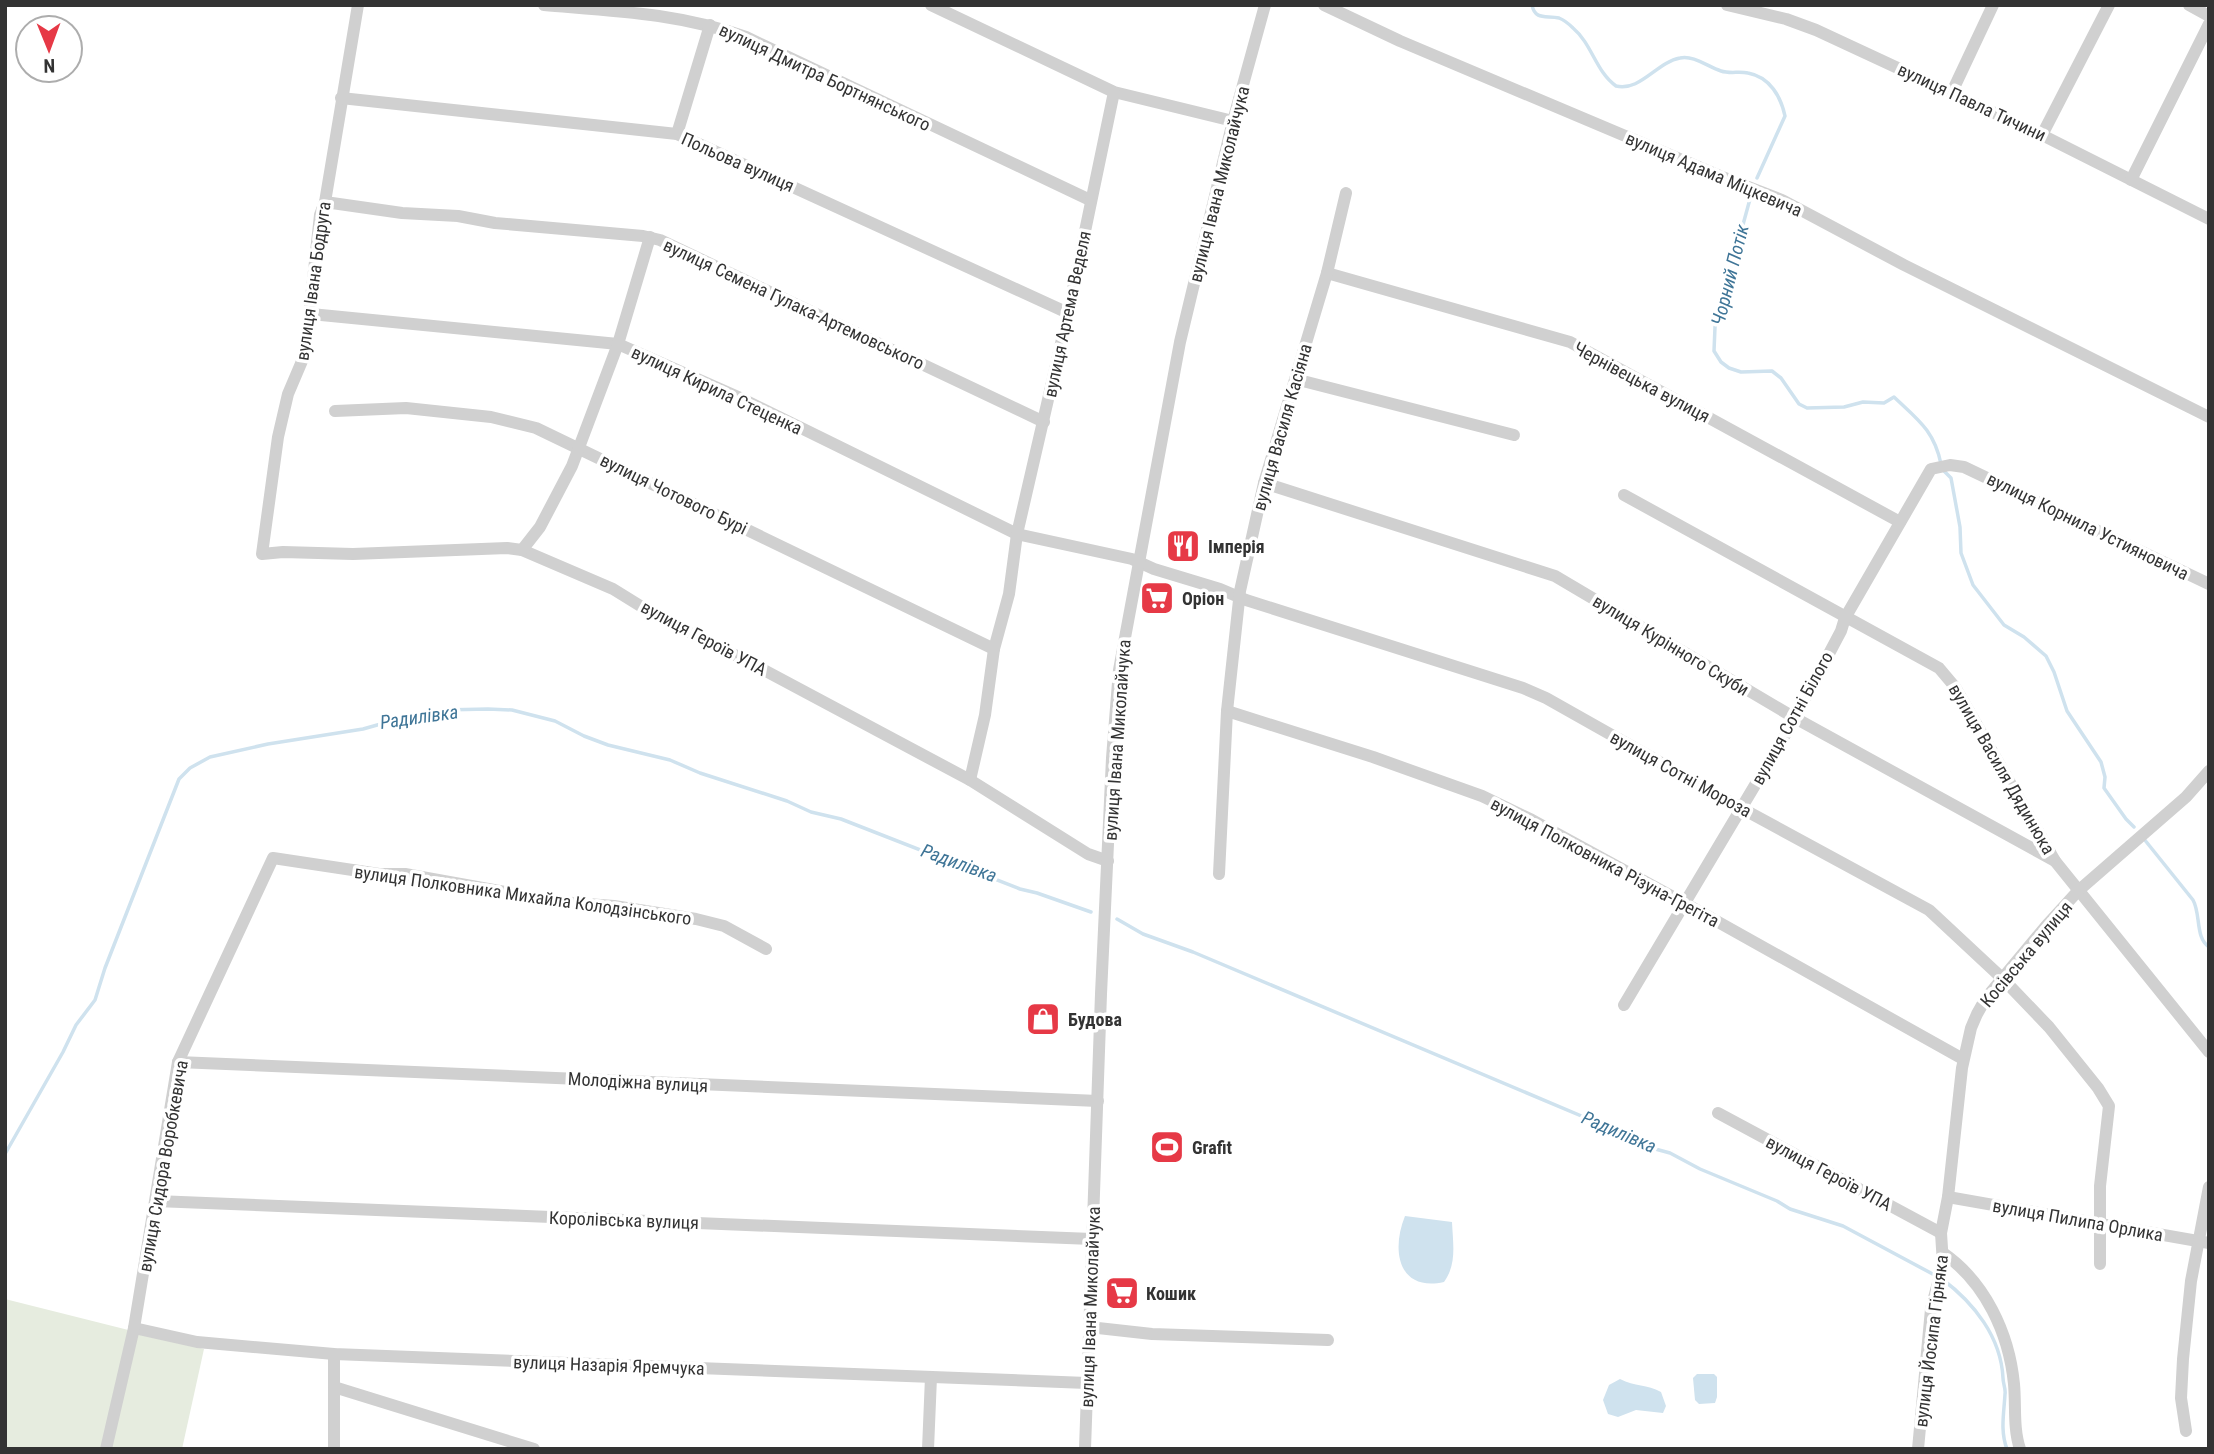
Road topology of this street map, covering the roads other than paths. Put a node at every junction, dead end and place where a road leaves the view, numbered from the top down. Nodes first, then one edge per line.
1 (358, 5) edge
2 (544, 5) edge
3 (930, 5) edge
4 (1265, 5) edge
5 (1324, 5) edge
6 (1727, 5) edge
7 (1993, 5) edge
8 (2109, 5) edge
9 (2189, 5) edge
10 (2209, 16) edge
11 (710, 24) junction
12 (2209, 24) edge
13 (1114, 92) junction
14 (1952, 92) junction
15 (341, 98) junction
16 (1233, 121) junction
17 (677, 134) junction
18 (2042, 135) junction
19 (2132, 180) junction
20 (1346, 193) dead end
21 (1090, 201) junction
22 (325, 202) junction
23 (2209, 219) edge
24 (650, 237) junction
25 (1327, 274) junction
26 (1068, 313) junction
27 (311, 314) junction
28 (618, 344) junction
29 (1294, 379) junction
30 (335, 411) dead end
31 (2209, 417) edge
32 (1044, 422) junction
33 (1514, 435) dead end
34 (578, 447) junction
35 (1941, 466) joint
36 (1264, 483) junction
37 (1624, 495) dead end
38 (1900, 522) junction
39 (1017, 534) junction
40 (522, 550) junction
41 (262, 554) joint
42 (1137, 562) junction
43 (2209, 584) edge
44 (1239, 597) junction
45 (1845, 618) junction
46 (994, 649) junction
47 (1227, 711) junction
48 (1795, 718) junction
49 (2209, 772) edge
50 (970, 780) junction
51 (1741, 808) junction
52 (273, 859) joint
53 (1108, 861) junction
54 (2055, 861) junction
55 (1219, 874) dead end
56 (2078, 891) junction
57 (1686, 904) junction
58 (766, 949) dead end
59 (2003, 979) junction
60 (1624, 1005) dead end
61 (2209, 1052) edge
62 (1964, 1059) junction
63 (178, 1062) junction
64 (1098, 1101) junction
65 (1718, 1113) dead end
66 (2209, 1187) edge
67 (1948, 1197) junction
68 (156, 1201) junction
69 (2100, 1224) junction
70 (1941, 1233) junction
71 (1092, 1239) junction
72 (2204, 1242) edge
73 (1943, 1252) junction
74 (2100, 1264) dead end
75 (1089, 1327) junction
76 (134, 1328) junction
77 (1328, 1340) dead end
78 (334, 1354) junction
79 (931, 1377) junction
80 (1087, 1383) junction
81 (334, 1387) junction
82 (2186, 1431) dead end
83 (106, 1449) edge
84 (334, 1449) edge
85 (534, 1449) edge
86 (928, 1449) edge
87 (1085, 1449) edge
88 (1918, 1449) edge
89 (2020, 1449) edge

1 - 15 street, вулиця Івана Бодруга
2 - 11 street, вулиця Дмитра Бортнянського
3 - 13 street
4 - 16 street, вулиця Івана Миколайчука
5 - 31 street, вулиця Адама Міцкевича
6 - 14 street, вулиця Павла Тичини
7 - 14 street
8 - 18 street
9 - 10 street
11 - 17 street
11 - 21 street, вулиця Дмитра Бортнянського
12 - 19 street
13 - 16 street
13 - 21 street, вулиця Артема Веделя
14 - 18 street, вулиця Павла Тичини
15 - 17 street, Польова вулиця
15 - 22 street, вулиця Івана Бодруга
16 - 42 street, вулиця Івана Миколайчука
17 - 26 street, Польова вулиця
18 - 19 street, вулиця Павла Тичини
19 - 23 street, вулиця Павла Тичини
20 - 25 street, вулиця Василя Касіяна
21 - 26 street, вулиця Артема Веделя
22 - 24 street, вулиця Семена Гулака-Артемовського
22 - 27 street, вулиця Івана Бодруга
24 - 28 street
24 - 32 street, вулиця Семена Гулака-Артемовського
25 - 29 street, вулиця Василя Касіяна
25 - 38 street, Чернівецька вулиця
26 - 32 street, вулиця Артема Веделя
27 - 28 street, вулиця Кирила Стеценка
27 - 41 street, вулиця Івана Бодруга
28 - 34 street
28 - 39 street, вулиця Кирила Стеценка
29 - 33 street
29 - 36 street, вулиця Василя Касіяна
30 - 34 street, вулиця Чотового Бурі
32 - 39 street, вулиця Артема Веделя
34 - 40 street
34 - 46 street, вулиця Чотового Бурі
35 - 38 street, вулиця Сотні Білого
35 - 43 street, вулиця Корнила Устияновича
36 - 44 street, вулиця Василя Касіяна
36 - 48 street, вулиця Курінного Скуби
37 - 45 street, вулиця Василя Дядинюка
38 - 45 street, вулиця Сотні Білого
39 - 42 street, вулиця Сотні Мороза
39 - 46 street, вулиця Артема Веделя
40 - 41 street, вулиця Героїв УПА
40 - 50 street, вулиця Героїв УПА
42 - 44 street, вулиця Сотні Мороза
42 - 53 street, вулиця Івана Миколайчука
44 - 47 street, вулиця Василя Касіяна
44 - 51 street, вулиця Сотні Мороза
45 - 48 street, вулиця Сотні Білого
45 - 54 street, вулиця Василя Дядинюка
46 - 50 street, вулиця Артема Веделя
47 - 55 street, вулиця Василя Касіяна
47 - 57 street, вулиця Полковника Різуна-Грегіта
48 - 51 street, вулиця Сотні Білого
48 - 54 street, вулиця Курінного Скуби
49 - 56 street, Косівська вулиця
50 - 53 street, вулиця Героїв УПА
51 - 57 street, вулиця Сотні Білого
51 - 59 street, вулиця Сотні Мороза
52 - 58 street, вулиця Полковника Михайла Колодзінського
52 - 63 street, вулиця Сидора Воробкевича
53 - 64 street, вулиця Івана Миколайчука
54 - 56 street, вулиця Василя Дядинюка
56 - 59 street, Косівська вулиця
56 - 61 street, вулиця Василя Дядинюка
57 - 60 street, вулиця Сотні Білого
57 - 62 street, вулиця Полковника Різуна-Грегіта
59 - 62 street, Косівська вулиця
59 - 69 street, вулиця Сотні Мороза
62 - 67 street, Косівська вулиця
63 - 64 street, Молодіжна вулиця
63 - 68 street, вулиця Сидора Воробкевича
64 - 71 street, вулиця Івана Миколайчука
65 - 70 street, вулиця Героїв УПА
66 - 72 street
67 - 69 street, вулиця Пилипа Орлика
67 - 70 street, Косівська вулиця
68 - 71 street, Королівська вулиця
68 - 76 street, вулиця Сидора Воробкевича
69 - 72 street, вулиця Пилипа Орлика
69 - 74 street, вулиця Сотні Мороза
70 - 73 street, вулиця Йосипа Гірняка
71 - 75 street, вулиця Івана Миколайчука
72 - 82 street
73 - 88 street, вулиця Йосипа Гірняка
73 - 89 street
75 - 77 street
75 - 80 street, вулиця Івана Миколайчука
76 - 78 street, вулиця Назарія Яремчука
76 - 83 street, вулиця Сидора Воробкевича
78 - 79 street, вулиця Назарія Яремчука
78 - 81 street
79 - 80 street, вулиця Назарія Яремчука
79 - 86 street
80 - 87 street, вулиця Івана Миколайчука
81 - 84 street
81 - 85 street

